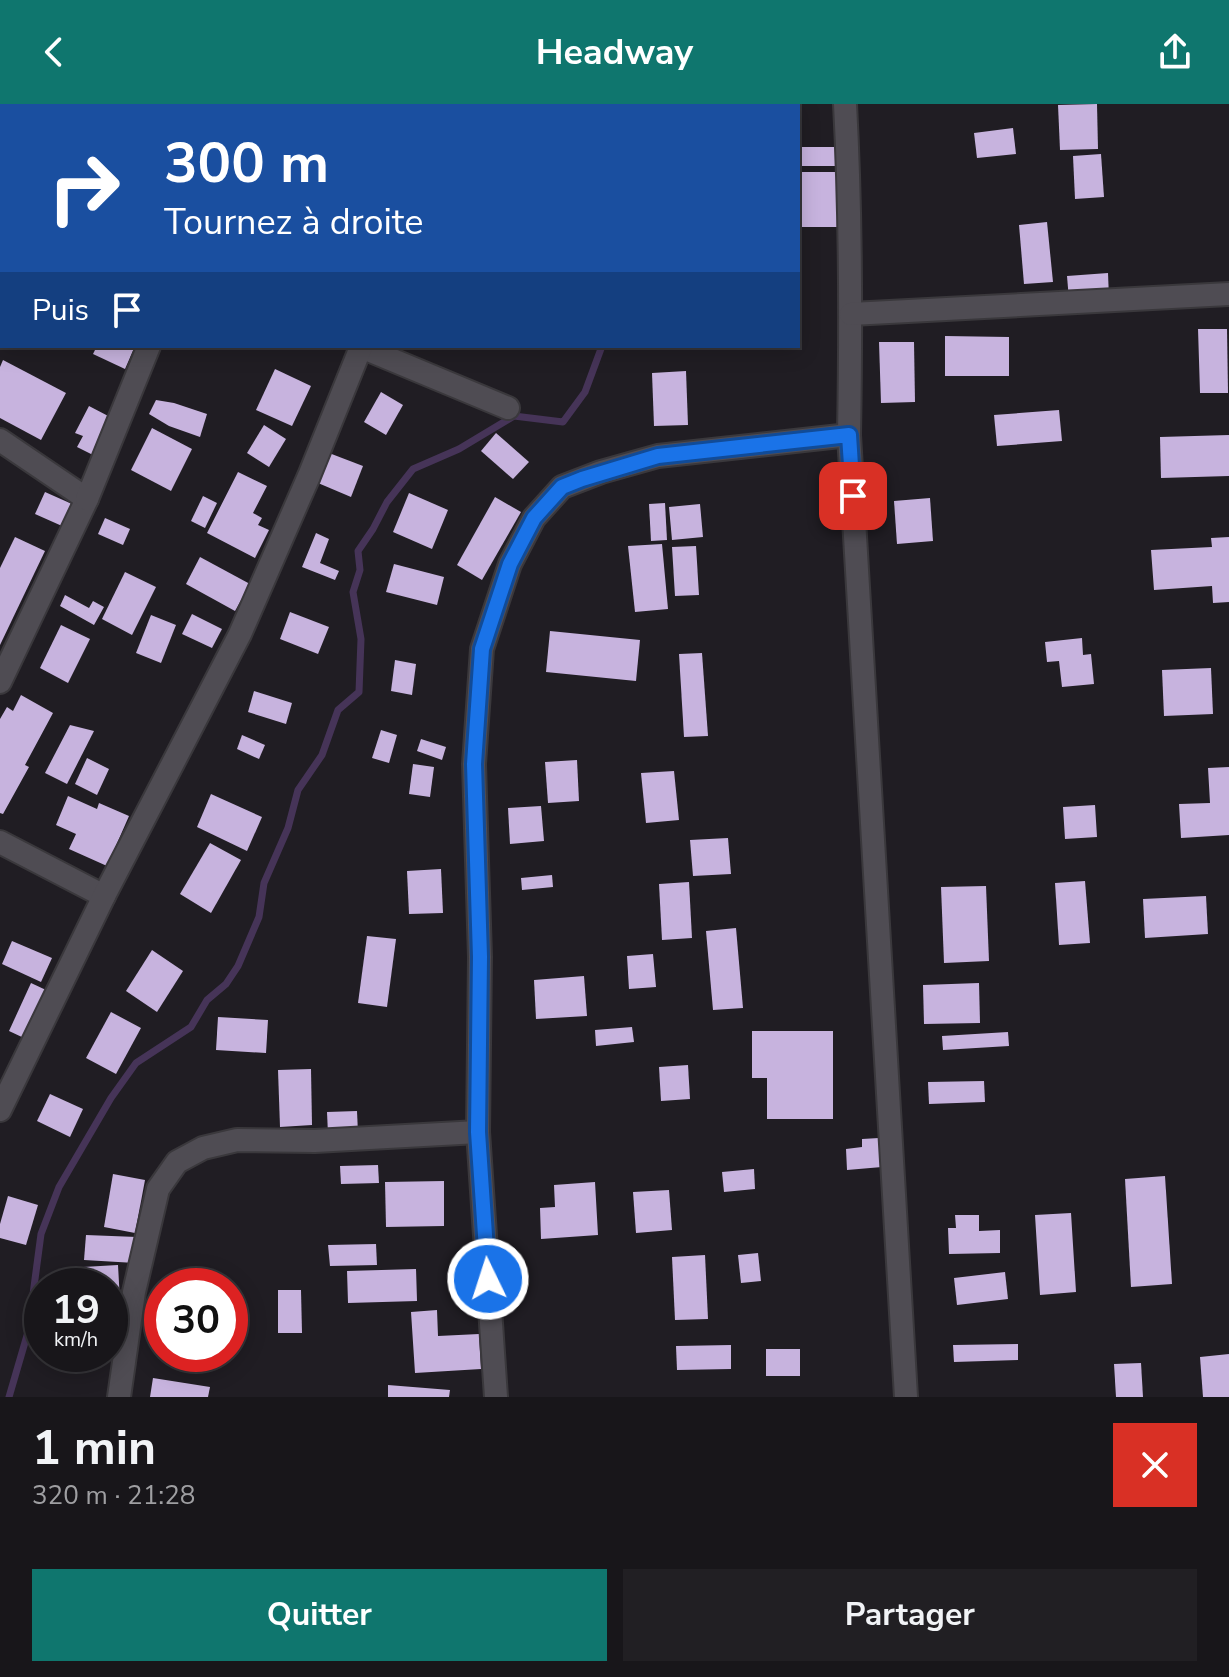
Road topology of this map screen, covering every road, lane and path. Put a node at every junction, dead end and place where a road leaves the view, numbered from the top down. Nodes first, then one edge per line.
1 (845, 104) edge
2 (1229, 294) edge
3 (851, 314) junction
4 (148, 348) edge
5 (359, 348) edge
6 (365, 348) edge
7 (508, 408) dead end
8 (849, 435) junction
9 (0, 440) edge
10 (87, 499) junction
11 (0, 682) edge
12 (0, 842) edge
13 (104, 896) junction
14 (7, 1081) edge
15 (0, 1110) edge
16 (478, 1132) junction
17 (119, 1397) edge
18 (496, 1397) edge
19 (906, 1397) edge

1 - 3 street
2 - 3 street
3 - 8 street
4 - 10 street
5 - 13 street
6 - 7 street
8 - 16 street
8 - 19 street
9 - 10 street
10 - 11 street
12 - 13 street
13 - 14 street
14 - 15 street
16 - 17 street
16 - 18 street

